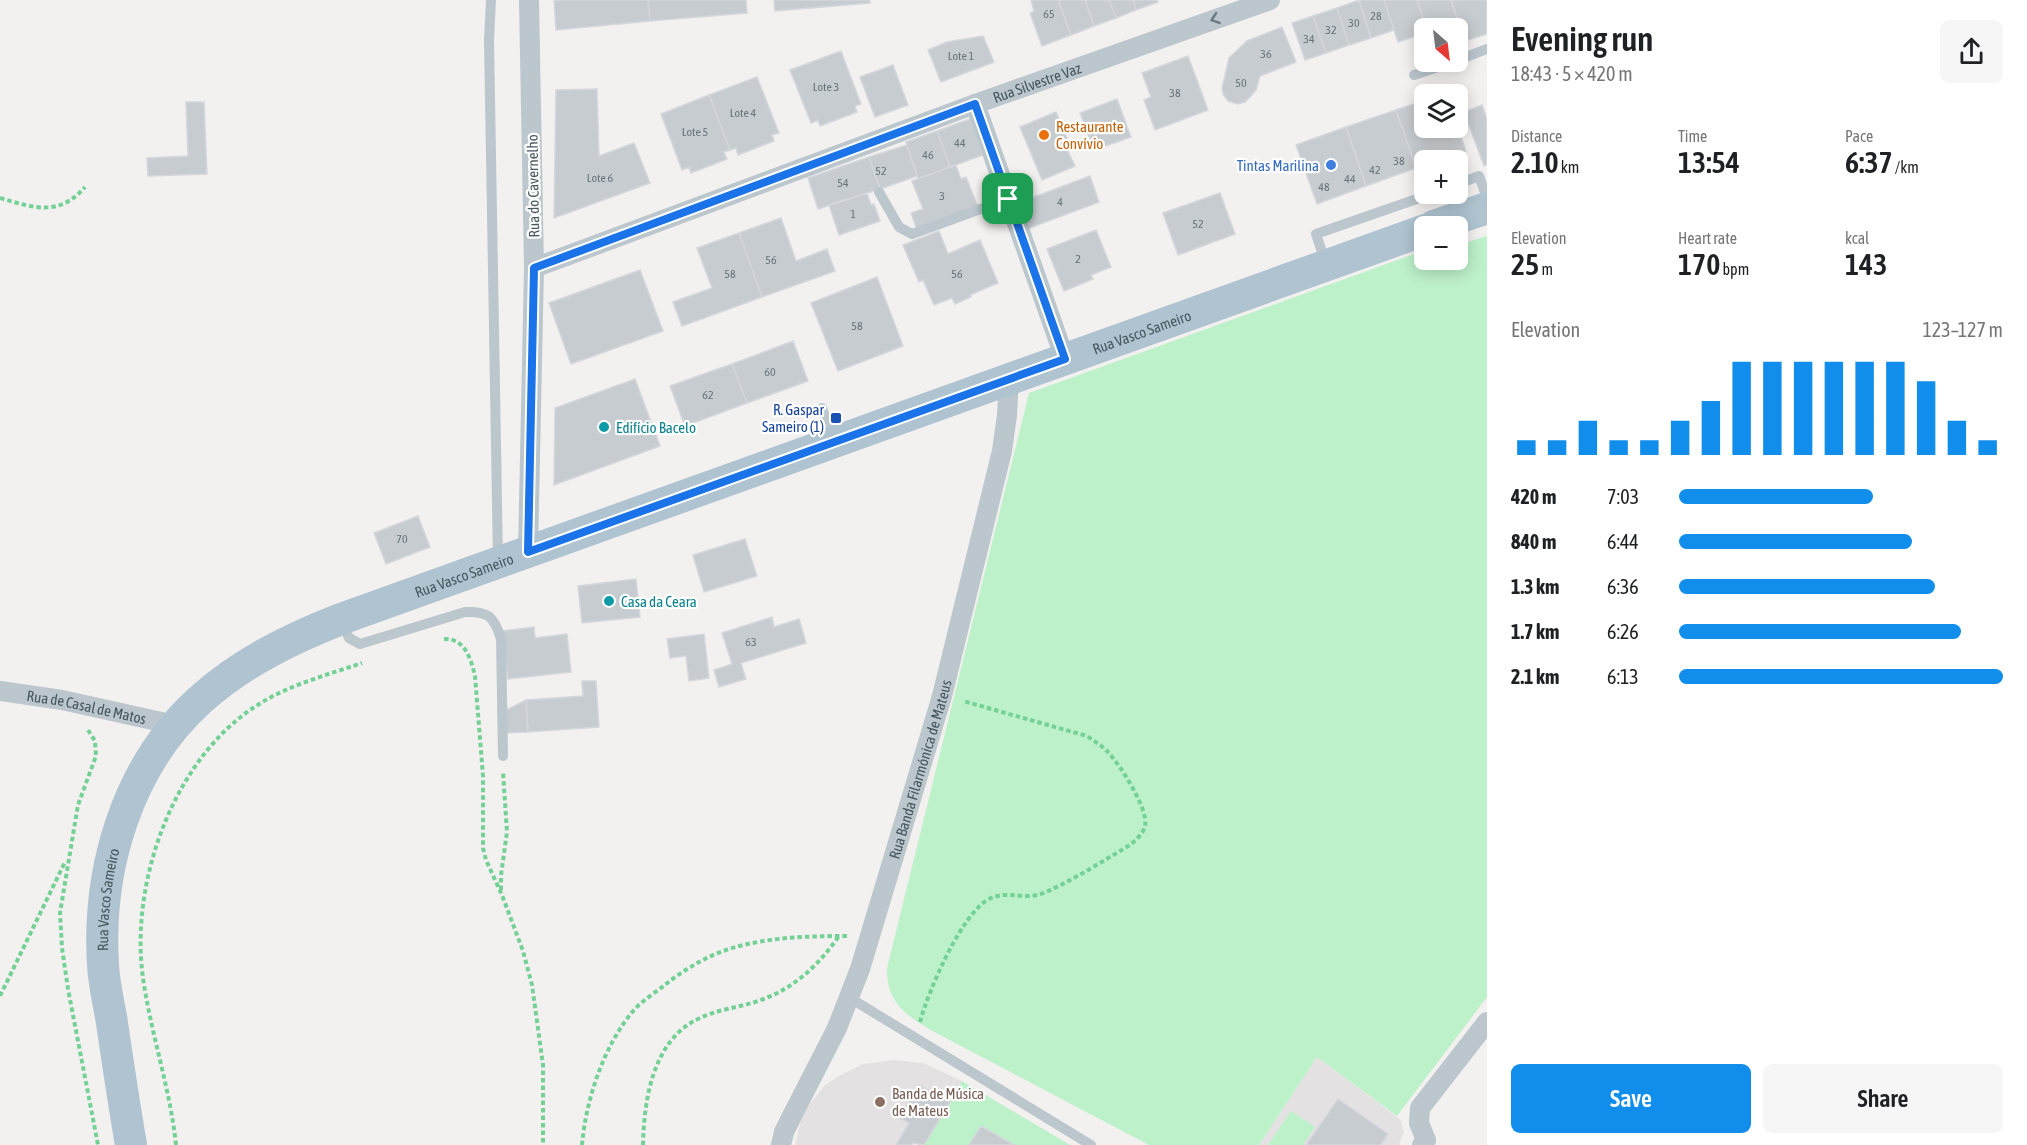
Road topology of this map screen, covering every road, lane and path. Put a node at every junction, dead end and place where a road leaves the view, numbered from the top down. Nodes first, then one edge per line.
1 (491, 0) edge
2 (529, 0) edge
3 (1270, 0) edge
4 (1487, 50) edge
5 (1468, 57) edge
6 (1423, 72) edge
7 (1414, 75) dead end
8 (975, 104) junction
9 (1468, 180) edge
10 (85, 186) dead end
11 (879, 192) dead end
12 (0, 198) edge
13 (1487, 198) edge
14 (1008, 199) junction
15 (1414, 200) edge
16 (1487, 208) edge
17 (1463, 216) edge
18 (1414, 234) edge
19 (1327, 264) junction
20 (534, 268) junction
21 (1065, 359) junction
22 (1009, 379) junction
23 (822, 408) dead end
24 (834, 441) junction
25 (528, 552) junction
26 (498, 563) junction
27 (341, 619) junction
28 (435, 640) dead end
29 (369, 660) dead end
30 (0, 691) edge
31 (942, 696) junction
32 (82, 725) dead end
33 (175, 725) junction
34 (503, 756) joint
35 (69, 856) junction
36 (502, 895) junction
37 (0, 996) edge
38 (850, 998) junction
39 (1487, 1022) edge
40 (915, 1039) junction
41 (1427, 1143) edge
42 (98, 1145) edge
43 (130, 1145) edge
44 (176, 1145) edge
45 (543, 1145) edge
46 (582, 1145) edge
47 (643, 1145) edge
48 (781, 1145) edge
49 (1091, 1145) edge

1 - 26 lane
2 - 20 street, Rua do Cavernelho
3 -> 8 street, Rua Silvestre Vaz
4 - 5 lane
6 - 7 lane
8 - 14 street
8 - 20 street, Rua Silvestre Vaz
9 - 13 lane
10 - 12 path
11 - 14 lane
14 - 21 street
15 - 19 lane
16 - 17 main road
18 - 19 main road, Rua Vasco Sameiro
19 - 21 main road, Rua Vasco Sameiro
20 - 25 street, Rua do Cavernelho
21 - 22 main road, Rua Vasco Sameiro
22 - 24 main road, Rua Vasco Sameiro
22 - 31 street, Rua Banda Filarmónica de Mateus
23 - 24 lane
24 - 25 main road, Rua Vasco Sameiro
25 - 26 main road, Rua Vasco Sameiro
26 - 27 main road, Rua Vasco Sameiro
27 - 33 main road, Rua Vasco Sameiro
27 - 34 lane
28 - 36 path
29 - 44 path
30 - 33 street, Rua de Casal de Matos
31 - 38 street, Rua Banda Filarmónica de Mateus
31 - 40 path
32 - 35 path
33 - 43 main road, Rua Vasco Sameiro
34 - 36 path
35 - 37 path
35 - 42 path
36 - 45 path
38 - 40 lane
38 - 48 street, Rua Banda Filarmónica de Mateus
39 - 41 street
40 - 49 lane
46 - 47 path

